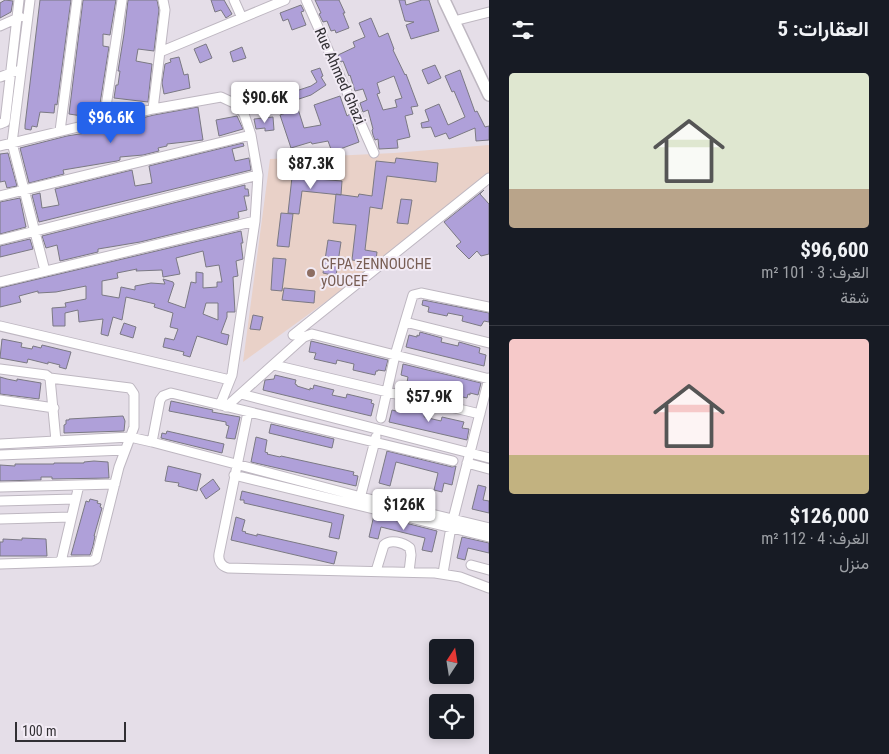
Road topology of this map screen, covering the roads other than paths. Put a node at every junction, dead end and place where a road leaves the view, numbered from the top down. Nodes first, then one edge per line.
1 (19, 0) edge
2 (30, 0) edge
3 (77, 0) edge
4 (122, 0) edge
5 (163, 0) edge
6 (234, 0) edge
7 (285, 0) edge
8 (306, 0) edge
9 (444, 0) edge
10 (489, 12) edge
11 (28, 15) junction
12 (17, 18) junction
13 (242, 18) junction
14 (454, 21) junction
15 (0, 26) edge
16 (160, 52) junction
17 (22, 68) junction
18 (11, 72) junction
19 (0, 77) edge
20 (489, 94) edge
21 (153, 109) junction
22 (104, 120) junction
23 (0, 124) edge
24 (60, 131) junction
25 (251, 135) junction
26 (0, 141) edge
27 (12, 142) junction
28 (0, 146) edge
29 (374, 153) dead end
30 (258, 175) junction
31 (489, 178) edge
32 (23, 190) junction
33 (0, 196) edge
34 (255, 221) junction
35 (34, 232) junction
36 (0, 240) edge
37 (45, 271) junction
38 (0, 282) edge
39 (489, 307) edge
40 (405, 322) junction
41 (0, 326) edge
42 (293, 335) dead end
43 (489, 343) edge
44 (395, 355) junction
45 (274, 365) junction
46 (0, 369) edge
47 (50, 378) junction
48 (489, 379) edge
49 (230, 380) junction
50 (387, 392) junction
51 (241, 394) junction
52 (0, 400) edge
53 (223, 406) junction
54 (54, 408) junction
55 (248, 412) junction
56 (483, 412) edge
57 (381, 418) dead end
58 (378, 430) junction
59 (130, 437) junction
60 (56, 441) junction
61 (152, 442) junction
62 (374, 442) junction
63 (0, 444) edge
64 (125, 450) junction
65 (470, 453) junction
66 (0, 455) edge
67 (489, 458) edge
68 (453, 461) dead end
69 (467, 463) junction
70 (236, 464) junction
71 (489, 469) edge
72 (234, 475) junction
73 (115, 484) junction
74 (78, 485) junction
75 (0, 487) edge
76 (75, 499) junction
77 (0, 501) edge
78 (360, 501) junction
79 (71, 517) junction
80 (0, 519) edge
81 (452, 523) junction
82 (489, 528) edge
83 (489, 536) edge
84 (62, 562) junction
85 (0, 564) edge
86 (471, 565) dead end
87 (489, 570) edge
88 (376, 571) junction
89 (409, 572) junction
90 (443, 573) junction
91 (489, 588) edge

1 - 12 street
2 - 11 street
3 - 24 street
4 - 22 street
5 - 16 street
6 - 13 street
7 - 13 street
8 - 29 street, Rue Ahmed Ghazi
9 - 14 main road
10 - 14 street
11 - 12 street
11 - 17 street
12 - 15 street
12 - 18 street
13 - 16 street
14 - 20 main road
16 - 21 street
17 - 18 street
17 - 27 street
18 - 19 street
18 - 23 street
21 - 22 street
21 - 25 street
22 - 24 street
24 - 27 street
25 - 30 street
25 - 32 street
26 - 27 street
27 - 28 street
27 - 32 street
30 - 34 street
30 - 35 street
31 - 42 street
32 - 33 street
32 - 35 street
34 - 37 street
34 - 49 street
35 - 36 street
35 - 37 street
37 - 38 street
39 - 40 street
40 - 43 street
40 - 44 street
41 - 49 street
44 - 45 street
44 - 48 street
44 - 50 street
45 - 50 street
45 - 51 street
46 - 47 street
47 - 54 street
47 - 59 street
48 - 56 street
49 - 53 street
50 - 56 street
50 - 57 street
51 - 53 street
51 - 58 street
52 - 54 street
53 - 55 street
53 - 61 street
54 - 60 street
55 - 62 street
55 - 70 street
56 - 65 street
58 - 62 street
58 - 65 street
59 - 60 street
59 - 61 street
59 - 64 street
60 - 63 street
61 - 70 street
62 - 68 street
62 - 78 street
64 - 66 street
64 - 73 street
65 - 67 street
65 - 69 street
69 - 71 street
69 - 81 street
70 - 72 street
70 - 78 street
72 - 78 street
72 - 88 street
73 - 74 street
73 - 84 street
74 - 75 street
74 - 76 street
76 - 77 street
76 - 79 street
78 - 81 street
79 - 80 street
79 - 84 street
81 - 82 street
81 - 83 street
81 - 90 street
84 - 85 street
86 - 87 street
88 - 89 street
88 - 89 street
89 - 90 street
90 - 91 street

